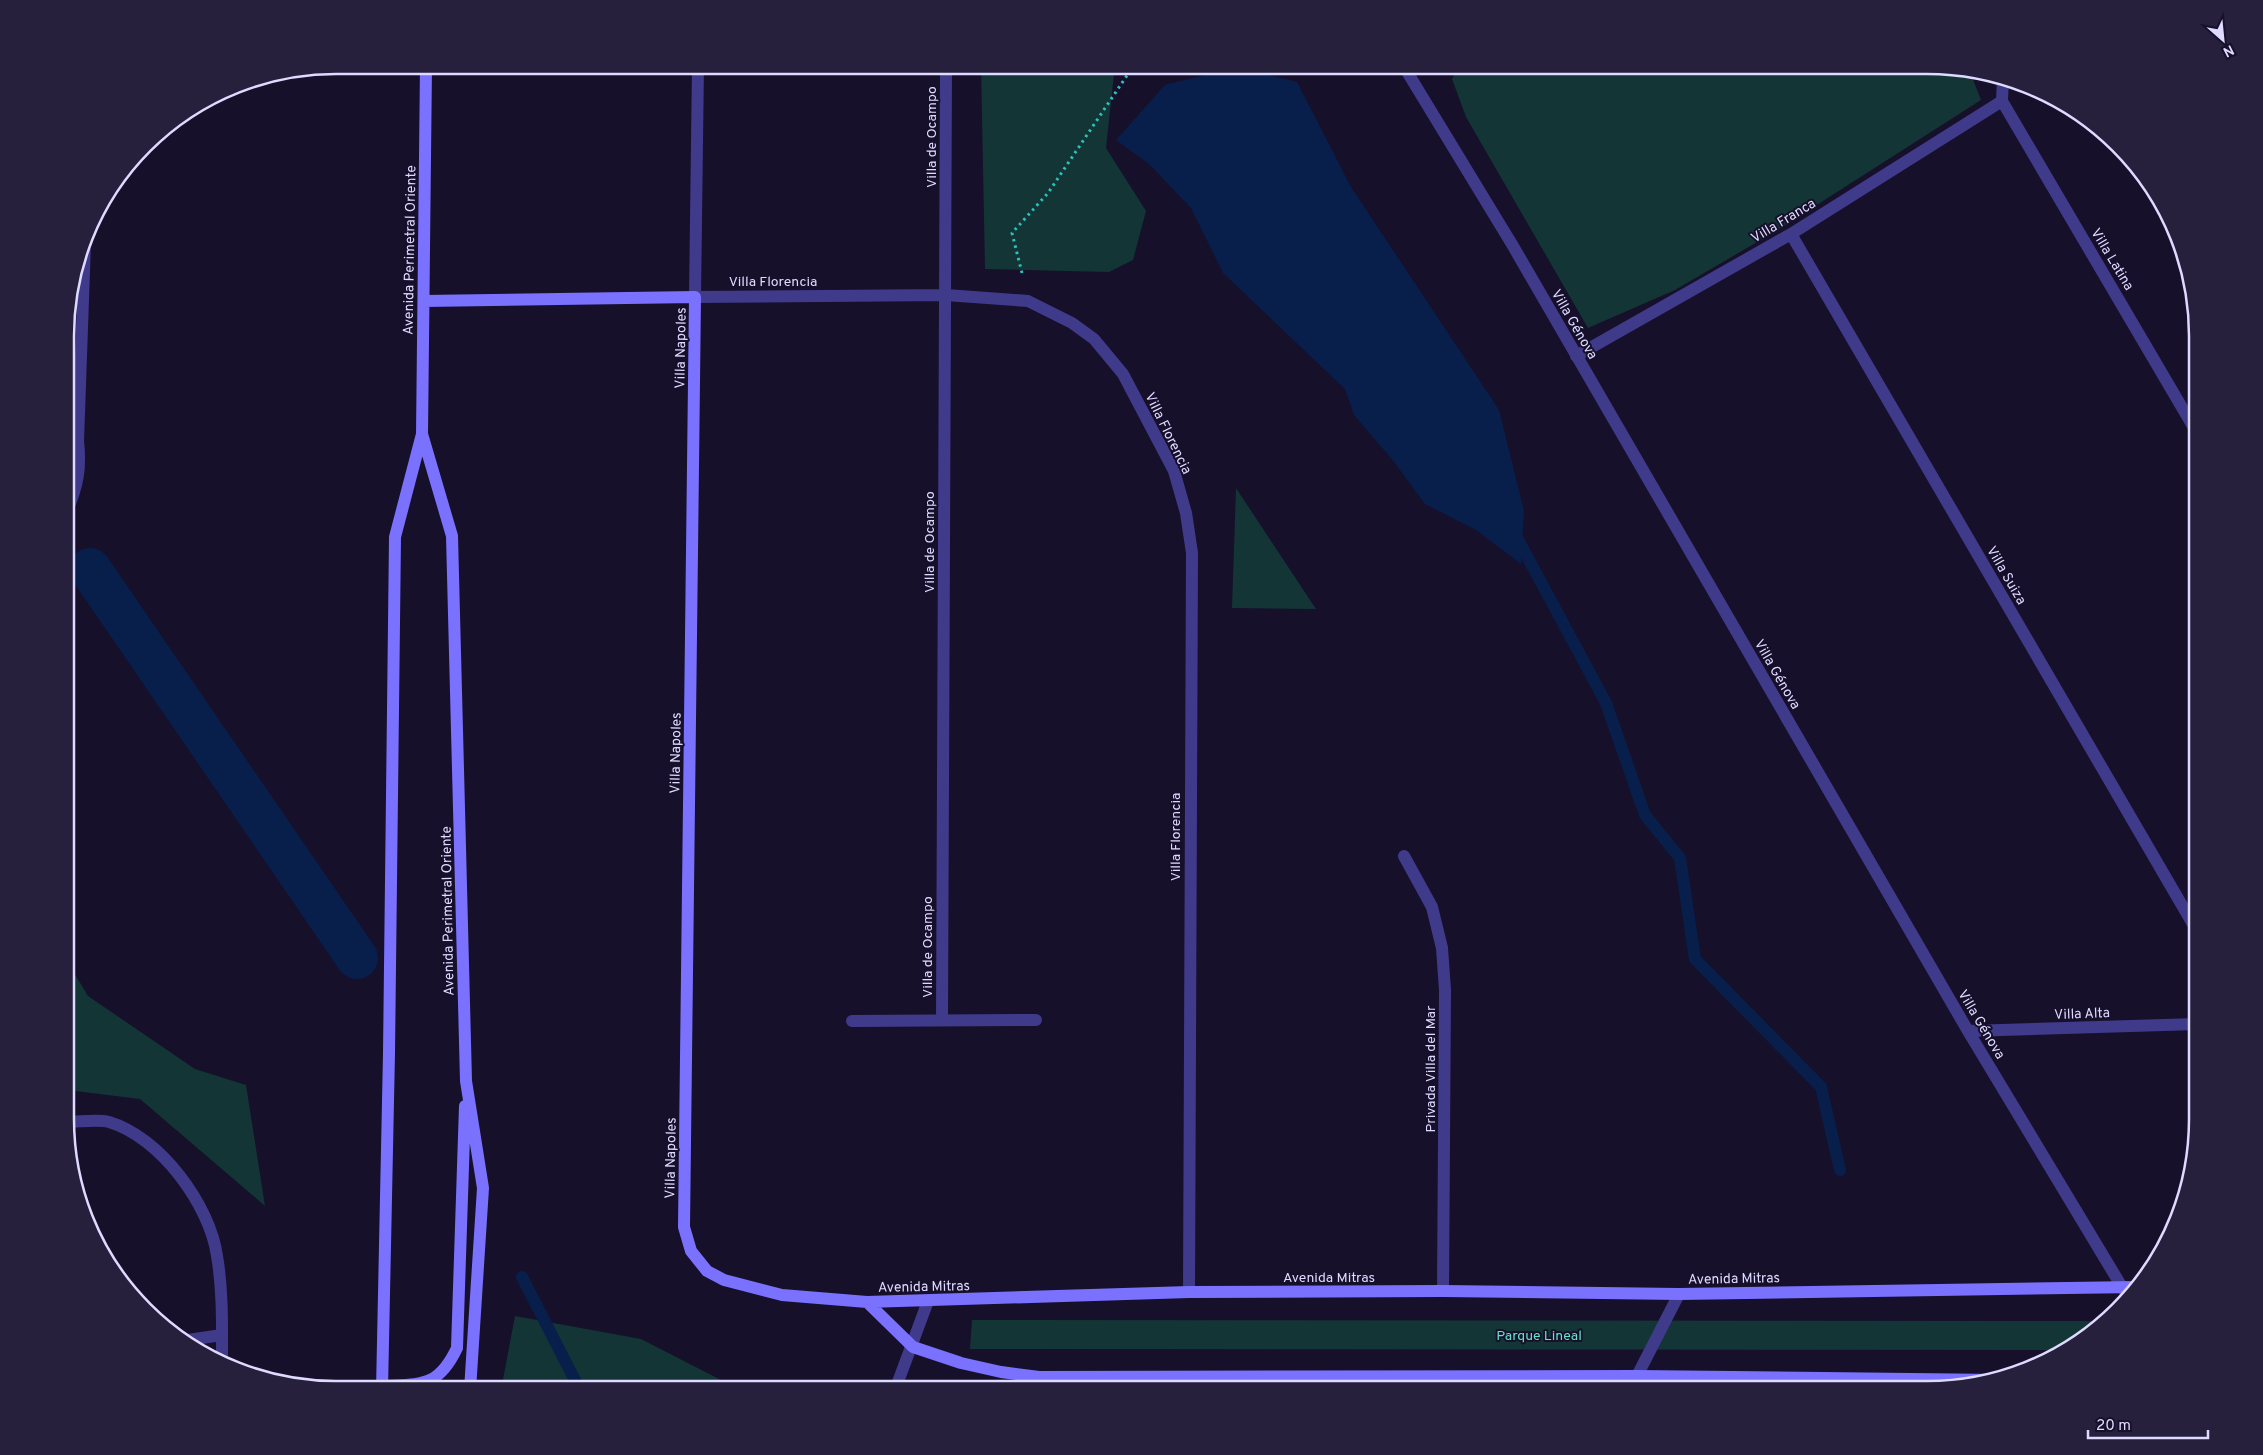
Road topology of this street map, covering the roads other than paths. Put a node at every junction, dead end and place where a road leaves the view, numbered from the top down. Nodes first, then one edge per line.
1 (426, 74) edge
2 (698, 74) edge
3 (946, 74) edge
4 (1408, 74) edge
5 (2003, 85) edge
6 (2002, 101) junction
7 (1791, 234) junction
8 (84, 264) edge
9 (946, 295) junction
10 (695, 297) junction
11 (424, 301) junction
12 (1576, 356) junction
13 (2189, 419) edge
14 (422, 434) junction
15 (74, 436) edge
16 (78, 441) junction
17 (74, 495) edge
18 (1404, 856) dead end
19 (2189, 917) edge
20 (942, 1020) junction
21 (1036, 1020) dead end
22 (852, 1021) dead end
23 (2189, 1024) edge
24 (1968, 1031) junction
25 (466, 1081) junction
26 (74, 1122) edge
27 (1443, 1291) junction
28 (1189, 1292) junction
29 (2124, 1292) edge
30 (2125, 1292) edge
31 (1679, 1294) junction
32 (928, 1301) junction
33 (867, 1302) junction
34 (222, 1334) junction
35 (193, 1339) edge
36 (912, 1347) junction
37 (222, 1355) edge
38 (1637, 1376) junction
39 (1957, 1380) edge
40 (382, 1381) edge
41 (429, 1381) edge
42 (471, 1381) edge
43 (899, 1381) edge
44 (1095, 1381) edge
45 (1324, 1381) edge
46 (1635, 1381) edge

1 - 11 street, Avenida Perimetral Oriente
2 - 10 street, Villa Napoles
3 - 9 street, Villa de Ocampo
4 - 12 street, Villa Génova
5 - 6 street
6 - 7 street, Villa Franca
6 - 13 street, Villa Latina
7 - 12 street, Villa Franca
7 - 19 street, Villa Suiza
8 - 16 street
9 - 10 street, Villa Florencia
9 - 20 street, Villa de Ocampo
9 - 28 street, Villa Florencia
10 - 11 street, Villa Florencia
10 - 33 street, Villa Napoles
11 - 14 street, Avenida Perimetral Oriente
12 - 24 street, Villa Génova
14 - 25 street, Avenida Perimetral Oriente
14 - 40 street, Avenida Perimetral Oriente
15 - 16 street
16 - 17 street
18 - 27 street, Privada Villa del Mar
20 - 21 street
20 - 22 street
23 - 24 street, Villa Alta
24 - 30 street, Villa Génova
25 - 41 street
25 - 42 street, Avenida Perimetral Oriente
26 - 34 street
27 - 28 street, Avenida Mitras
27 - 31 street, Avenida Mitras
28 - 32 street, Avenida Mitras
29 - 31 street, Avenida Mitras
31 - 38 street
32 - 33 street, Avenida Mitras
32 - 36 street
33 - 36 street, Avenida Mitras
34 - 35 street
34 - 37 street
36 - 43 street
36 - 44 street, Avenida Mitras
38 - 39 street, Avenida Mitras
38 - 45 street, Avenida Mitras
38 - 46 street

